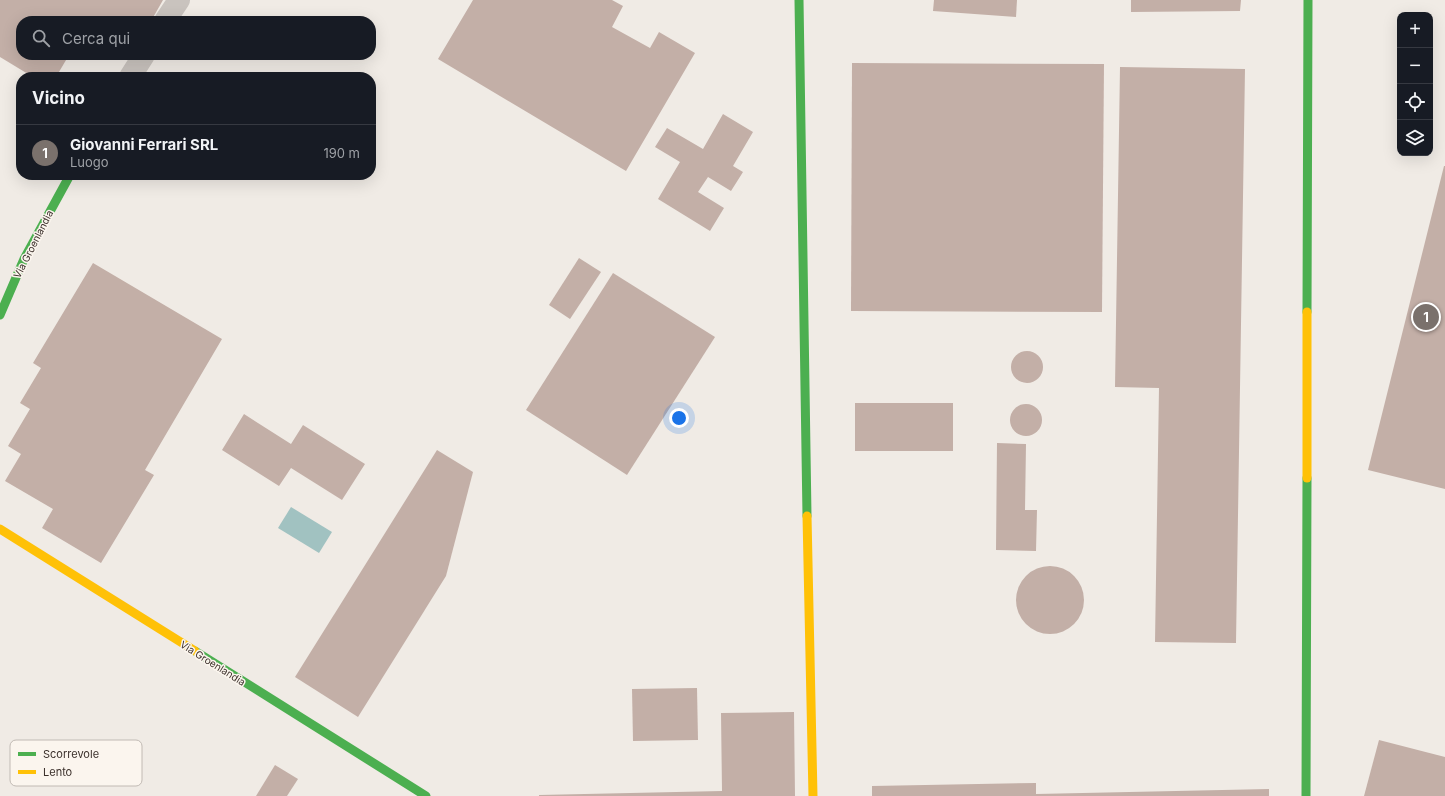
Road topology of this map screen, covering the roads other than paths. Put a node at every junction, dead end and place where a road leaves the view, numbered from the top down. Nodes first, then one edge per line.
1 (179, 0) edge
2 (799, 0) edge
3 (1308, 0) edge
4 (168, 16) edge
5 (141, 60) edge
6 (133, 72) edge
7 (67, 180) edge
8 (0, 314) edge
9 (0, 529) edge
10 (426, 796) edge
11 (813, 796) edge
12 (1306, 796) edge

1 - 4 street
2 - 11 street
3 - 12 street
5 - 6 street
7 - 8 street, Via Groenlandia
9 - 10 street, Via Groenlandia

